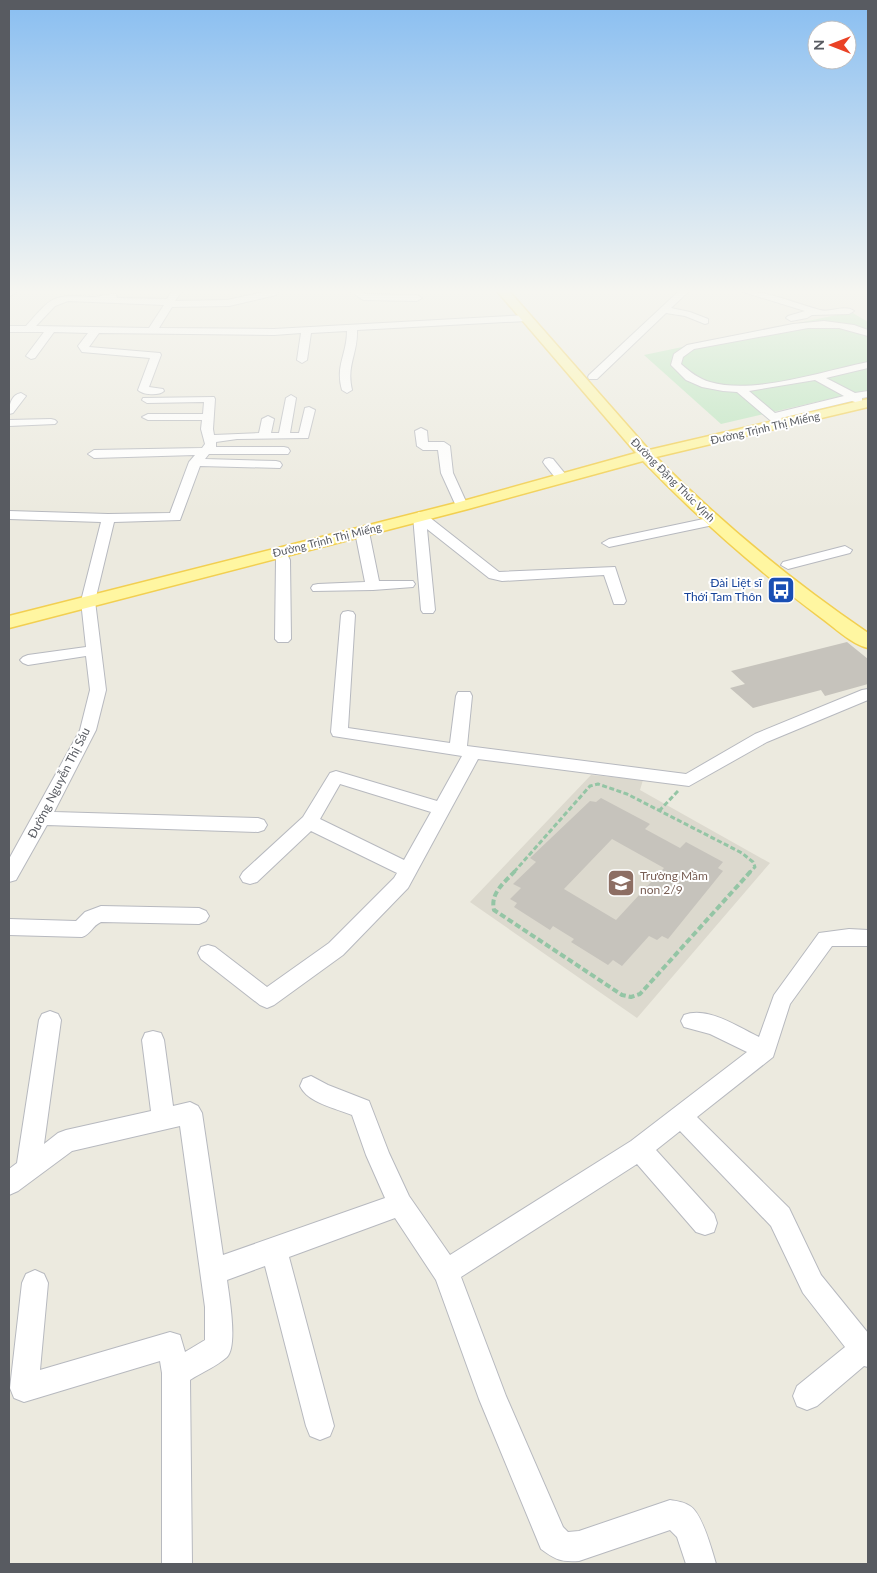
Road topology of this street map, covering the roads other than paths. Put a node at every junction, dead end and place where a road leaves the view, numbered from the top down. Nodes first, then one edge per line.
1 (153, 364) edge
2 (345, 364) edge
3 (570, 364) edge
4 (582, 364) edge
5 (606, 364) edge
6 (676, 364) edge
7 (868, 365) edge
8 (816, 376) junction
9 (593, 377) junction
10 (740, 389) junction
11 (347, 390) dead end
12 (159, 391) dead end
13 (21, 396) dead end
14 (291, 398) dead end
15 (864, 399) edge
16 (147, 400) dead end
17 (310, 410) dead end
18 (9, 411) edge
19 (208, 416) junction
20 (148, 417) dead end
21 (268, 419) dead end
22 (777, 421) junction
23 (50, 422) dead end
24 (9, 423) edge
25 (421, 431) dead end
26 (264, 436) junction
27 (284, 436) junction
28 (207, 447) junction
29 (284, 451) dead end
30 (653, 453) junction
31 (94, 454) dead end
32 (195, 462) junction
33 (549, 462) dead end
34 (276, 465) dead end
35 (562, 478) junction
36 (462, 506) junction
37 (9, 515) edge
38 (419, 516) junction
39 (108, 518) junction
40 (713, 521) junction
41 (362, 532) junction
42 (609, 543) dead end
43 (845, 550) dead end
44 (279, 551) junction
45 (788, 565) junction
46 (408, 584) dead end
47 (373, 586) junction
48 (318, 588) dead end
49 (88, 601) junction
50 (619, 601) dead end
51 (428, 610) dead end
52 (348, 615) dead end
53 (9, 622) edge
54 (868, 626) edge
55 (283, 639) dead end
56 (868, 642) edge
57 (93, 650) junction
58 (28, 660) dead end
59 (868, 694) edge
60 (464, 696) dead end
61 (465, 751) junction
62 (442, 810) junction
63 (42, 818) junction
64 (309, 822) junction
65 (258, 825) dead end
66 (409, 870) junction
67 (9, 875) edge
68 (250, 877) dead end
69 (199, 916) dead end
70 (9, 927) edge
71 (868, 938) edge
72 (208, 953) dead end
73 (50, 1020) dead end
74 (692, 1021) dead end
75 (153, 1040) dead end
76 (765, 1050) junction
77 (311, 1086) dead end
78 (681, 1116) junction
79 (163, 1119) junction
80 (639, 1148) junction
81 (18, 1176) edge
82 (400, 1204) junction
83 (705, 1224) dead end
84 (274, 1250) junction
85 (213, 1272) junction
86 (446, 1272) junction
87 (34, 1283) dead end
88 (866, 1352) edge
89 (176, 1373) junction
90 (807, 1396) dead end
91 (320, 1426) dead end
92 (177, 1564) edge
93 (701, 1564) edge

1 - 12 street
2 - 11 street
3 - 30 main road, Đường Đặng Thúc Vịnh
4 - 9 main road, Đường Đặng Thúc Vịnh
5 - 9 street
6 - 10 street
7 - 8 street
8 - 10 street
8 - 15 street
9 - 30 main road, Đường Đặng Thúc Vịnh
10 - 22 street
13 - 18 street
14 - 27 street
15 - 22 main road, Đường Trịnh Thị Miếng
16 - 19 street
17 - 27 street
19 - 20 street
19 - 28 street
21 - 26 street
22 - 30 main road, Đường Trịnh Thị Miếng
23 - 24 street
25 - 36 street
26 - 27 street
26 - 28 street
28 - 29 street
28 - 31 street
28 - 32 street
30 - 35 main road, Đường Trịnh Thị Miếng
30 - 40 main road, Đường Đặng Thúc Vịnh
30 - 45 main road, Đường Đặng Thúc Vịnh
32 - 34 street
32 - 39 street
33 - 35 street
35 - 36 main road, Đường Trịnh Thị Miếng
36 - 38 main road, Đường Trịnh Thị Miếng
37 - 39 street
38 - 41 main road, Đường Trịnh Thị Miếng
38 - 50 street
38 - 51 street
39 - 49 street, Đường Nguyễn Thị Sáu
40 - 42 street
40 - 56 main road, Đường Đặng Thúc Vịnh
41 - 44 main road, Đường Trịnh Thị Miếng
41 - 47 street
43 - 45 street
44 - 49 main road, Đường Trịnh Thị Miếng
44 - 55 street
45 - 54 main road, Đường Đặng Thúc Vịnh
46 - 47 street
47 - 48 street
49 - 53 main road, Đường Trịnh Thị Miếng
49 - 57 street, Đường Nguyễn Thị Sáu
52 - 61 street
57 - 58 street
57 - 63 street, Đường Nguyễn Thị Sáu
59 - 61 street
60 - 61 street
61 - 62 street
62 - 64 street
62 - 66 street
63 - 65 street
63 - 67 street, Đường Nguyễn Thị Sáu
64 - 66 street
64 - 68 street
66 - 72 street
69 - 70 street
71 - 76 street
73 - 81 street
74 - 76 street
75 - 79 street
76 - 78 street
77 - 82 street
78 - 80 street
78 - 88 street
79 - 81 street
79 - 85 street
80 - 83 street
80 - 86 street
82 - 84 street
82 - 86 street
84 - 85 street
84 - 91 street
85 - 89 street
86 - 93 street
87 - 89 street
88 - 90 street
89 - 92 street

